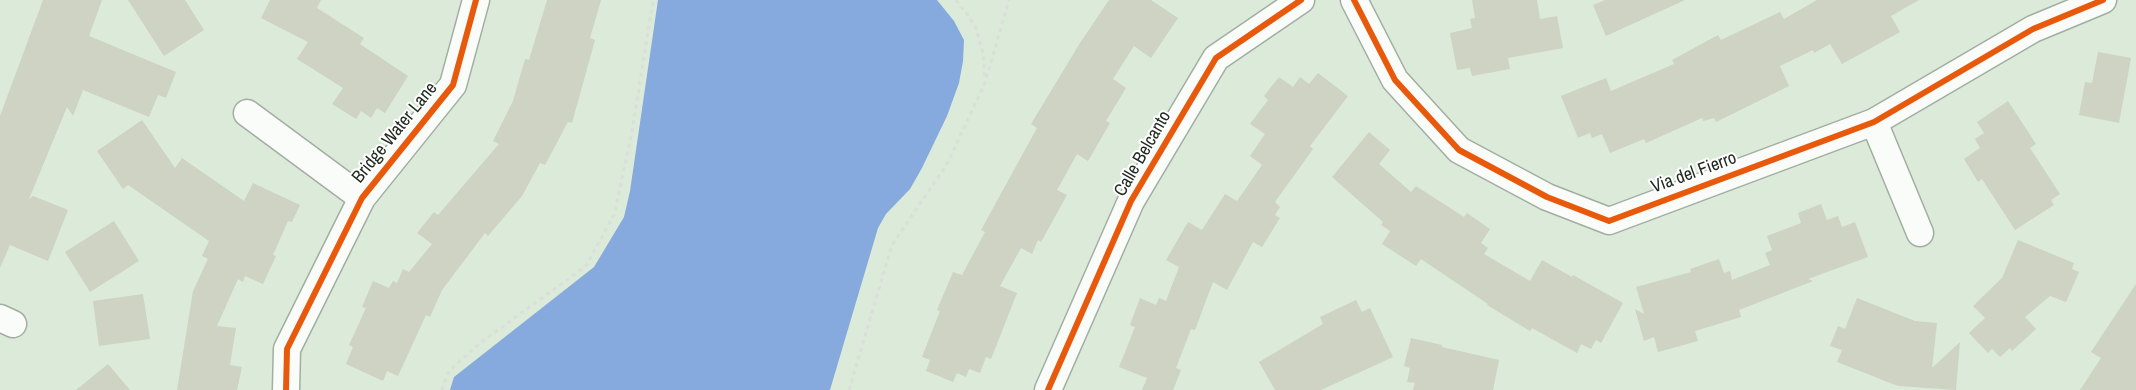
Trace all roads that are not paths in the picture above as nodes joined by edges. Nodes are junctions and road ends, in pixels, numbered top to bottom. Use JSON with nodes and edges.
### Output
{"nodes":[{"id":1,"x":476,"y":0,"type":"edge"},
{"id":2,"x":1301,"y":0,"type":"edge"},
{"id":3,"x":1354,"y":0,"type":"edge"},
{"id":4,"x":2103,"y":0,"type":"edge"},
{"id":5,"x":247,"y":113,"type":"dead end"},
{"id":6,"x":1874,"y":122,"type":"junction"},
{"id":7,"x":362,"y":198,"type":"junction"},
{"id":8,"x":1920,"y":233,"type":"dead end"},
{"id":9,"x":286,"y":390,"type":"edge"},
{"id":10,"x":1048,"y":390,"type":"edge"}],
"edges":[{"from":1,"to":7,"type":"street","name":"Bridge Water Lane"},
{"from":2,"to":10,"type":"street","name":"Calle Belcanto"},
{"from":3,"to":6,"type":"street","name":"Via del Fierro"},
{"from":4,"to":6,"type":"street","name":"Via del Fierro"},
{"from":5,"to":7,"type":"street"},
{"from":6,"to":8,"type":"street"},
{"from":7,"to":9,"type":"street","name":"Bridge Water Lane"}]}
